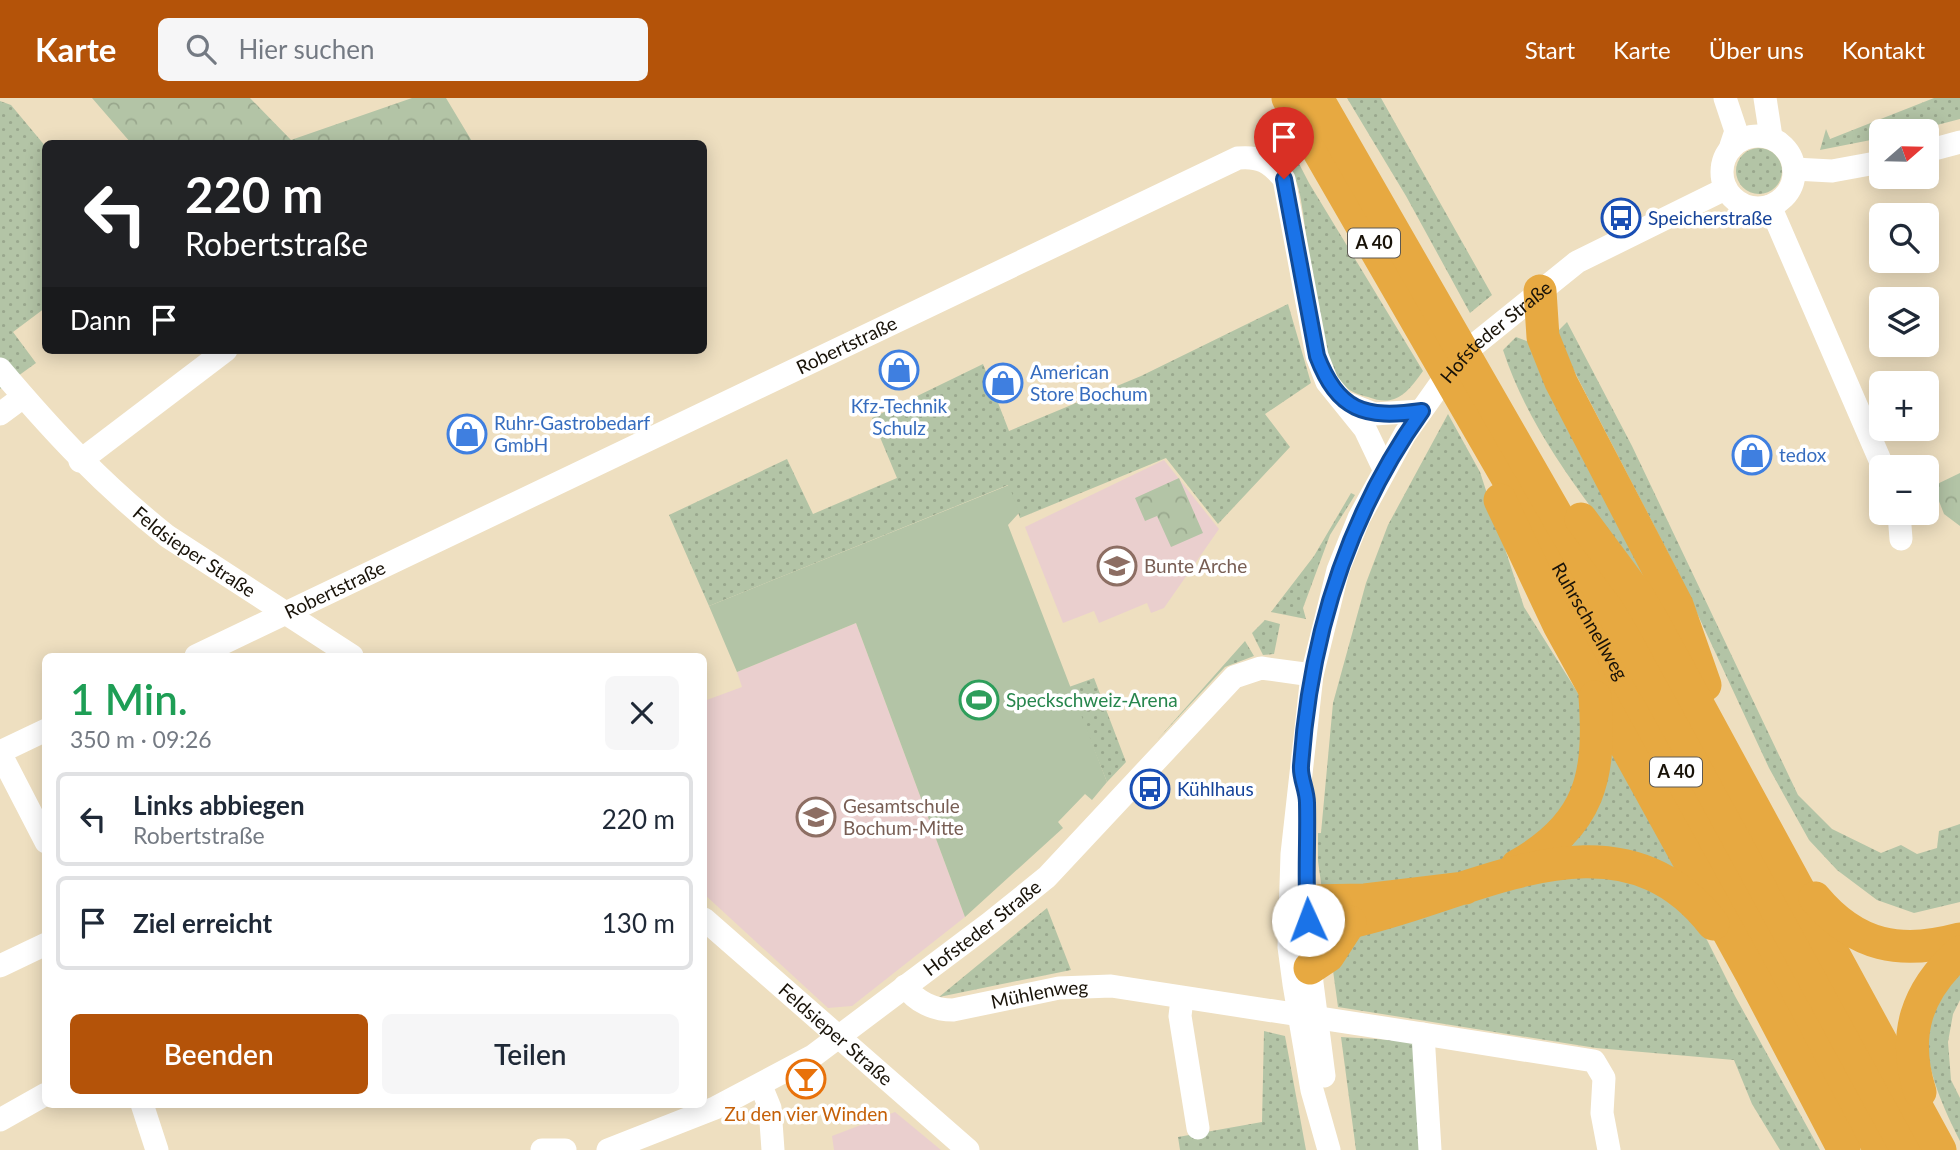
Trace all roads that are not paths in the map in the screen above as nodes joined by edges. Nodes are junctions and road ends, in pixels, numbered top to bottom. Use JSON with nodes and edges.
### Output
{"nodes":[{"id":1,"x":1288,"y":98,"type":"edge"},
{"id":2,"x":1317,"y":98,"type":"edge"},
{"id":3,"x":1725,"y":98,"type":"edge"},
{"id":4,"x":1765,"y":98,"type":"edge"},
{"id":5,"x":1771,"y":137,"type":"junction"},
{"id":6,"x":1960,"y":142,"type":"edge"},
{"id":7,"x":1731,"y":146,"type":"junction"},
{"id":8,"x":1939,"y":148,"type":"edge"},
{"id":9,"x":1869,"y":164,"type":"edge"},
{"id":10,"x":1794,"y":169,"type":"junction"},
{"id":11,"x":1725,"y":189,"type":"junction"},
{"id":12,"x":1770,"y":206,"type":"junction"},
{"id":13,"x":1540,"y":290,"type":"junction"},
{"id":14,"x":1440,"y":332,"type":"junction"},
{"id":15,"x":221,"y":354,"type":"edge"},
{"id":16,"x":0,"y":369,"type":"edge"},
{"id":17,"x":1480,"y":393,"type":"junction"},
{"id":18,"x":23,"y":397,"type":"junction"},
{"id":19,"x":1343,"y":402,"type":"junction"},
{"id":20,"x":1422,"y":411,"type":"junction"},
{"id":21,"x":0,"y":414,"type":"edge"},
{"id":22,"x":1878,"y":455,"type":"edge"},
{"id":23,"x":80,"y":461,"type":"junction"},
{"id":24,"x":1384,"y":469,"type":"junction"},
{"id":25,"x":1900,"y":525,"type":"edge"},
{"id":26,"x":1901,"y":539,"type":"dead end"},
{"id":27,"x":285,"y":612,"type":"junction"},
{"id":28,"x":202,"y":653,"type":"edge"},
{"id":29,"x":347,"y":653,"type":"edge"},
{"id":30,"x":1312,"y":675,"type":"junction"},
{"id":31,"x":1594,"y":688,"type":"junction"},
{"id":32,"x":42,"y":732,"type":"edge"},
{"id":33,"x":0,"y":752,"type":"edge"},
{"id":34,"x":1727,"y":754,"type":"junction"},
{"id":35,"x":42,"y":834,"type":"edge"},
{"id":36,"x":1786,"y":862,"type":"junction"},
{"id":37,"x":1480,"y":883,"type":"junction"},
{"id":38,"x":1302,"y":911,"type":"junction"},
{"id":39,"x":707,"y":922,"type":"edge"},
{"id":40,"x":1350,"y":922,"type":"junction"},
{"id":41,"x":1960,"y":939,"type":"edge"},
{"id":42,"x":42,"y":946,"type":"edge"},
{"id":43,"x":1960,"y":952,"type":"edge"},
{"id":44,"x":0,"y":965,"type":"edge"},
{"id":45,"x":1751,"y":973,"type":"junction"},
{"id":46,"x":1305,"y":978,"type":"junction"},
{"id":47,"x":905,"y":986,"type":"junction"},
{"id":48,"x":1182,"y":999,"type":"junction"},
{"id":49,"x":1423,"y":1034,"type":"junction"},
{"id":50,"x":837,"y":1039,"type":"junction"},
{"id":51,"x":761,"y":1086,"type":"junction"},
{"id":52,"x":1319,"y":1087,"type":"junction"},
{"id":53,"x":42,"y":1096,"type":"edge"},
{"id":54,"x":143,"y":1108,"type":"edge"},
{"id":55,"x":0,"y":1120,"type":"edge"},
{"id":56,"x":1198,"y":1128,"type":"dead end"},
{"id":57,"x":157,"y":1150,"type":"edge"},
{"id":58,"x":542,"y":1150,"type":"edge"},
{"id":59,"x":565,"y":1150,"type":"edge"},
{"id":60,"x":608,"y":1150,"type":"edge"},
{"id":61,"x":773,"y":1150,"type":"edge"},
{"id":62,"x":968,"y":1150,"type":"edge"},
{"id":63,"x":1329,"y":1150,"type":"edge"},
{"id":64,"x":1335,"y":1150,"type":"edge"},
{"id":65,"x":1430,"y":1150,"type":"edge"},
{"id":66,"x":1609,"y":1150,"type":"edge"},
{"id":67,"x":1844,"y":1150,"type":"edge"},
{"id":68,"x":1880,"y":1150,"type":"edge"},
{"id":69,"x":1907,"y":1150,"type":"edge"},
{"id":70,"x":1941,"y":1150,"type":"edge"}],
"edges":[{"from":1,"to":14,"type":"highway","name":"Ruhrschnellweg","number":"A 40"},
{"from":2,"to":14,"type":"highway","name":"Ruhrschnellweg","number":"A 40"},
{"from":3,"to":7,"type":"street"},
{"from":4,"to":5,"type":"street"},
{"from":5,"to":7,"type":"street"},
{"from":5,"to":10,"type":"street"},
{"from":6,"to":8,"type":"street"},
{"from":7,"to":11,"type":"street"},
{"from":9,"to":10,"type":"street"},
{"from":10,"to":12,"type":"street"},
{"from":11,"to":12,"type":"street"},
{"from":11,"to":13,"type":"street","name":"Hofsteder Straße"},
{"from":12,"to":22,"type":"street"},
{"from":13,"to":20,"type":"street","name":"Hofsteder Straße"},
{"from":13,"to":34,"type":"highway"},
{"from":14,"to":17,"type":"highway","name":"Ruhrschnellweg","number":"A 40"},
{"from":15,"to":23,"type":"street"},
{"from":16,"to":18,"type":"street","name":"Feldsieper Straße"},
{"from":17,"to":31,"type":"highway"},
{"from":17,"to":34,"type":"highway"},
{"from":17,"to":68,"type":"highway","name":"Ruhrschnellweg","number":"A 40"},
{"from":17,"to":69,"type":"highway","name":"Ruhrschnellweg","number":"A 40"},
{"from":18,"to":21,"type":"street"},
{"from":18,"to":23,"type":"street","name":"Feldsieper Straße"},
{"from":19,"to":20,"type":"street"},
{"from":19,"to":24,"type":"street","name":"Robertstraße"},
{"from":19,"to":27,"type":"street","name":"Robertstraße"},
{"from":20,"to":24,"type":"street","name":"Hofsteder Straße"},
{"from":23,"to":27,"type":"street","name":"Feldsieper Straße"},
{"from":24,"to":30,"type":"street","name":"Hofsteder Straße"},
{"from":25,"to":26,"type":"street"},
{"from":27,"to":28,"type":"street","name":"Robertstraße"},
{"from":27,"to":29,"type":"street","name":"Feldsieper Straße"},
{"from":30,"to":38,"type":"street","name":"Hofsteder Straße"},
{"from":30,"to":47,"type":"street","name":"Hofsteder Straße"},
{"from":31,"to":37,"type":"highway"},
{"from":31,"to":45,"type":"highway"},
{"from":32,"to":33,"type":"street"},
{"from":33,"to":35,"type":"street"},
{"from":34,"to":36,"type":"highway"},
{"from":36,"to":41,"type":"highway"},
{"from":36,"to":70,"type":"highway"},
{"from":37,"to":38,"type":"highway"},
{"from":37,"to":40,"type":"highway"},
{"from":37,"to":45,"type":"highway"},
{"from":38,"to":40,"type":"highway"},
{"from":38,"to":46,"type":"street","name":"Hofsteder Straße"},
{"from":39,"to":50,"type":"street","name":"Feldsieper Straße"},
{"from":40,"to":46,"type":"highway"},
{"from":42,"to":44,"type":"street"},
{"from":43,"to":70,"type":"highway"},
{"from":45,"to":67,"type":"highway"},
{"from":46,"to":52,"type":"street","name":"Hofsteder Straße"},
{"from":47,"to":48,"type":"street","name":"Mühlenweg"},
{"from":47,"to":50,"type":"street","name":"Hofsteder Straße"},
{"from":48,"to":49,"type":"street","name":"Mühlenweg"},
{"from":48,"to":56,"type":"street"},
{"from":49,"to":65,"type":"street"},
{"from":49,"to":66,"type":"street","name":"Mühlenweg"},
{"from":50,"to":51,"type":"street","name":"Hofsteder Straße"},
{"from":50,"to":62,"type":"street","name":"Feldsieper Straße"},
{"from":51,"to":60,"type":"street","name":"Hofsteder Straße"},
{"from":51,"to":61,"type":"street"},
{"from":52,"to":63,"type":"street","name":"Hofsteder Straße"},
{"from":52,"to":64,"type":"street","name":"Hofsteder Straße"},
{"from":53,"to":55,"type":"street"},
{"from":54,"to":57,"type":"street"},
{"from":58,"to":59,"type":"street"}]}
